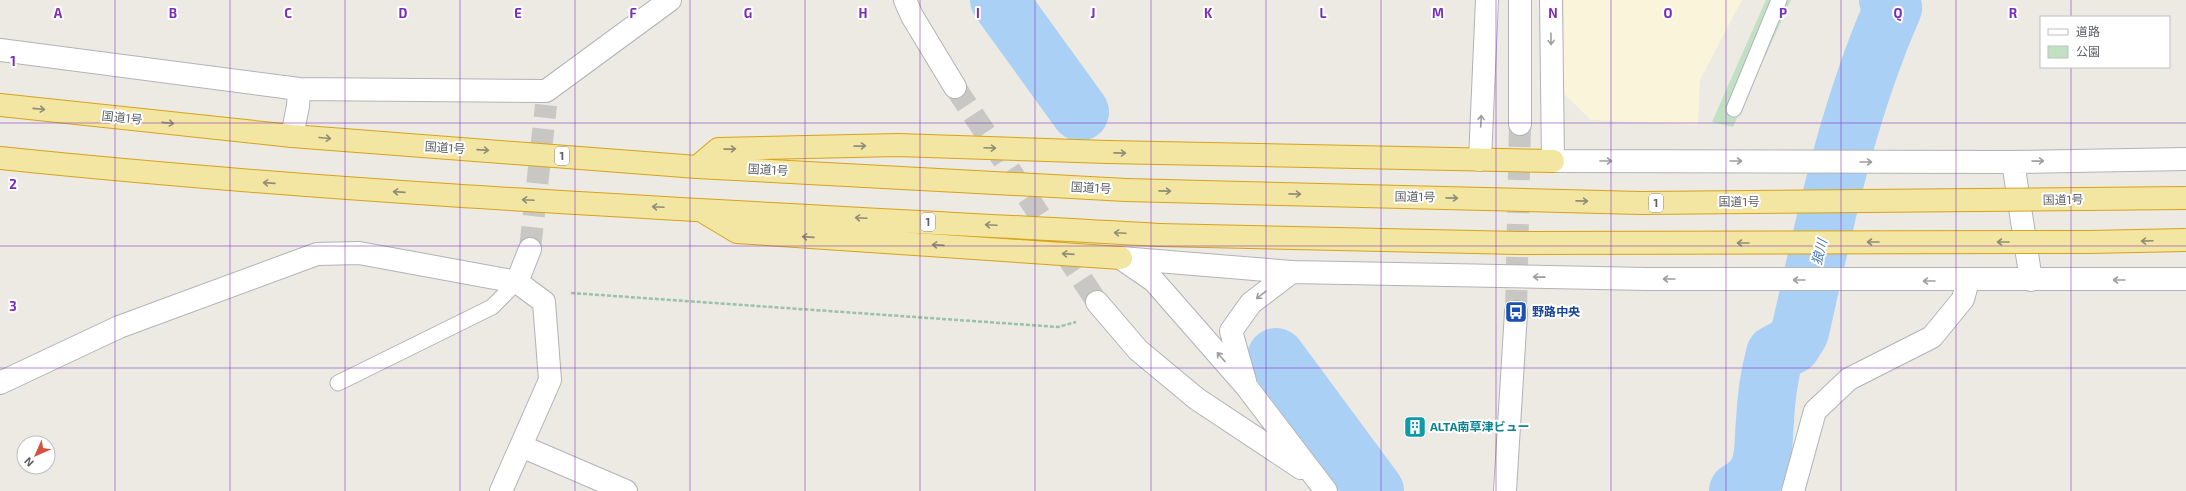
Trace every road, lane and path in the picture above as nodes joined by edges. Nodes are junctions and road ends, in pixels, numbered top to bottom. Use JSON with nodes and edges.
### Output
{"nodes":[{"id":1,"x":670,"y":0,"type":"edge"},
{"id":2,"x":905,"y":0,"type":"edge"},
{"id":3,"x":1487,"y":0,"type":"edge"},
{"id":4,"x":1520,"y":0,"type":"edge"},
{"id":5,"x":1551,"y":0,"type":"edge"},
{"id":6,"x":1780,"y":0,"type":"edge"},
{"id":7,"x":0,"y":50,"type":"edge"},
{"id":8,"x":956,"y":87,"type":"tunnel mouth"},
{"id":9,"x":299,"y":89,"type":"junction"},
{"id":10,"x":0,"y":105,"type":"edge"},
{"id":11,"x":1734,"y":109,"type":"dead end"},
{"id":12,"x":1520,"y":124,"type":"tunnel mouth"},
{"id":13,"x":292,"y":136,"type":"junction"},
{"id":14,"x":0,"y":158,"type":"edge"},
{"id":15,"x":2186,"y":159,"type":"edge"},
{"id":16,"x":1480,"y":160,"type":"junction"},
{"id":17,"x":1554,"y":161,"type":"junction"},
{"id":18,"x":2014,"y":162,"type":"junction"},
{"id":19,"x":697,"y":167,"type":"junction"},
{"id":20,"x":2186,"y":198,"type":"edge"},
{"id":21,"x":697,"y":209,"type":"junction"},
{"id":22,"x":2186,"y":240,"type":"edge"},
{"id":23,"x":530,"y":249,"type":"tunnel mouth"},
{"id":24,"x":1121,"y":258,"type":"junction"},
{"id":25,"x":1292,"y":272,"type":"junction"},
{"id":26,"x":2186,"y":279,"type":"edge"},
{"id":27,"x":2031,"y":280,"type":"junction"},
{"id":28,"x":1968,"y":281,"type":"junction"},
{"id":29,"x":517,"y":282,"type":"junction"},
{"id":30,"x":544,"y":302,"type":"junction"},
{"id":31,"x":1102,"y":308,"type":"joint"},
{"id":32,"x":1516,"y":312,"type":"tunnel mouth"},
{"id":33,"x":0,"y":383,"type":"edge"},
{"id":34,"x":338,"y":383,"type":"dead end"},
{"id":35,"x":1246,"y":386,"type":"junction"},
{"id":36,"x":521,"y":446,"type":"junction"},
{"id":37,"x":1320,"y":484,"type":"edge"},
{"id":38,"x":501,"y":491,"type":"edge"},
{"id":39,"x":626,"y":491,"type":"edge"},
{"id":40,"x":1505,"y":491,"type":"edge"},
{"id":41,"x":1793,"y":491,"type":"edge"}],
"edges":[{"from":1,"to":9,"type":"street"},
{"from":2,"to":8,"type":"street"},
{"from":16,"to":3,"type":"street","one_way":true},
{"from":4,"to":12,"type":"street"},
{"from":5,"to":17,"type":"street","one_way":true},
{"from":6,"to":11,"type":"lane"},
{"from":7,"to":9,"type":"street"},
{"from":9,"to":13,"type":"street"},
{"from":10,"to":13,"type":"highway","name":"国道1号","number":"1","one_way":true},
{"from":13,"to":19,"type":"highway","name":"国道1号","number":"1","one_way":true},
{"from":21,"to":14,"type":"highway","number":"1","one_way":true},
{"from":18,"to":15,"type":"street","one_way":true},
{"from":16,"to":17,"type":"highway"},
{"from":19,"to":16,"type":"highway","one_way":true},
{"from":17,"to":18,"type":"street","one_way":true},
{"from":18,"to":27,"type":"street"},
{"from":19,"to":20,"type":"highway","name":"国道1号","number":"1","one_way":true,"bridge":true},
{"from":22,"to":21,"type":"highway","number":"1","one_way":true,"bridge":true},
{"from":24,"to":21,"type":"highway","one_way":true},
{"from":23,"to":29,"type":"street"},
{"from":24,"to":25,"type":"street"},
{"from":35,"to":24,"type":"street","one_way":true},
{"from":28,"to":25,"type":"street","one_way":true},
{"from":25,"to":35,"type":"street","one_way":true},
{"from":26,"to":27,"type":"street","one_way":true},
{"from":27,"to":28,"type":"street"},
{"from":28,"to":41,"type":"street"},
{"from":29,"to":30,"type":"street"},
{"from":29,"to":33,"type":"street"},
{"from":29,"to":34,"type":"lane"},
{"from":30,"to":31,"type":"path"},
{"from":30,"to":36,"type":"street"},
{"from":31,"to":37,"type":"street"},
{"from":32,"to":40,"type":"street"},
{"from":35,"to":37,"type":"street"},
{"from":36,"to":38,"type":"street"},
{"from":36,"to":39,"type":"street"}]}
